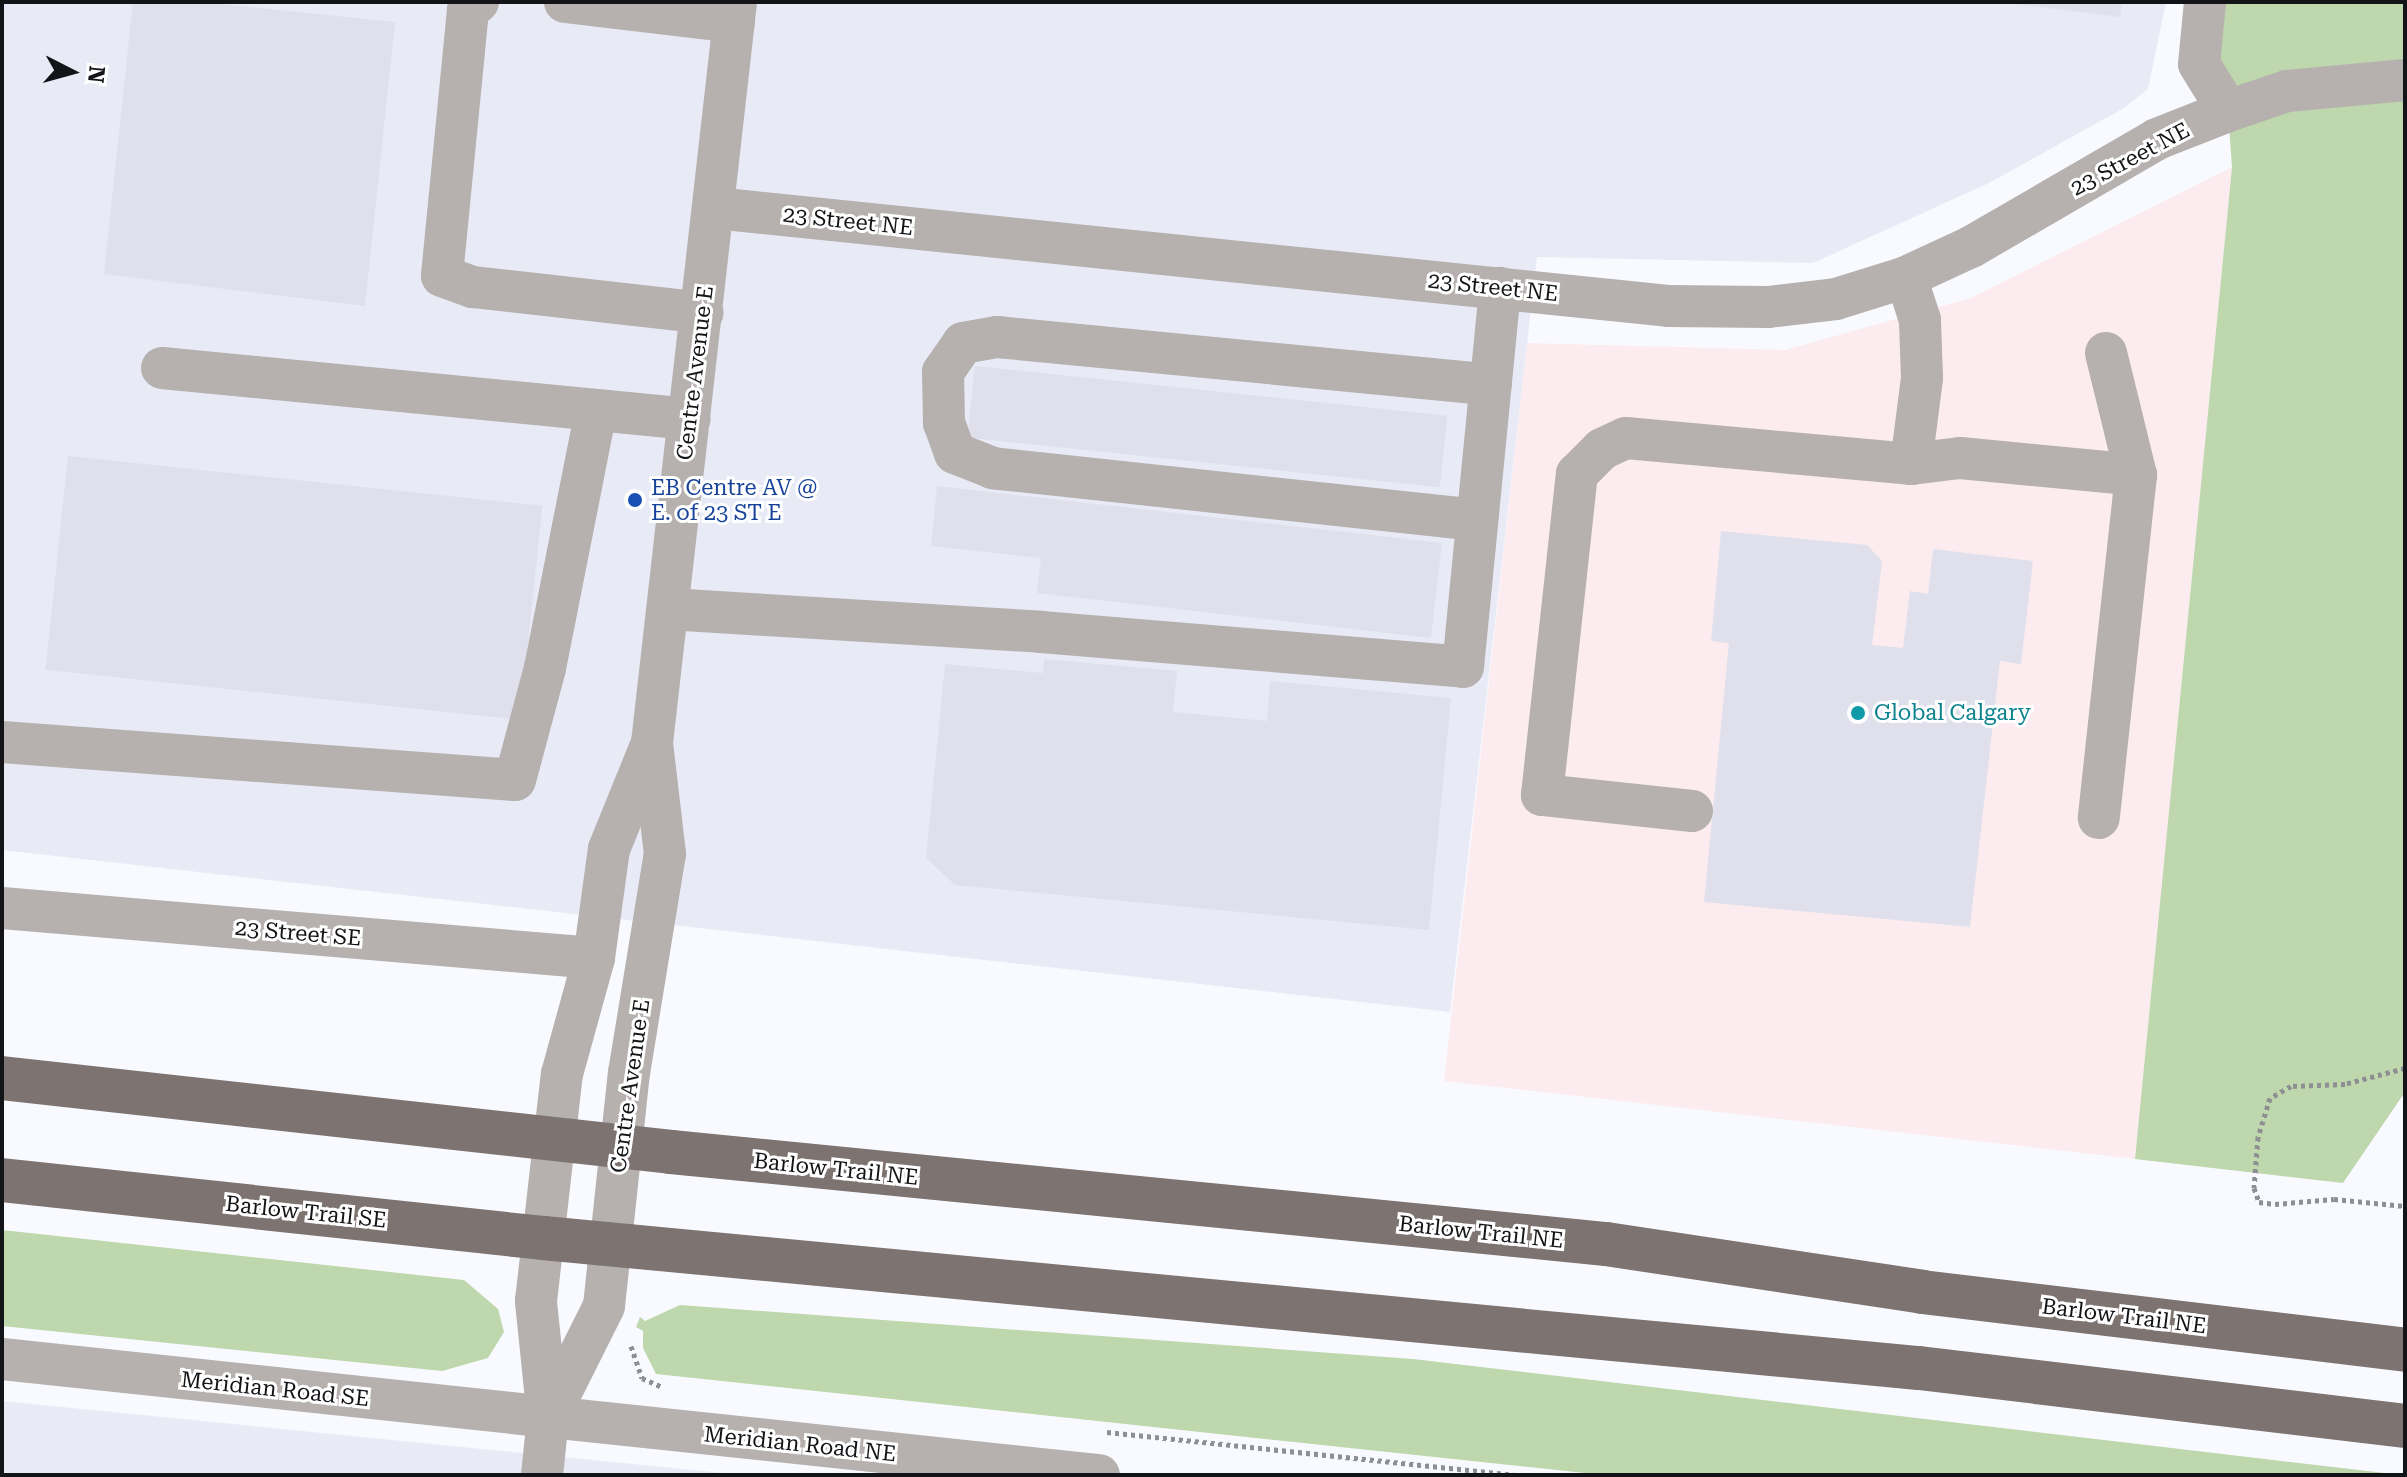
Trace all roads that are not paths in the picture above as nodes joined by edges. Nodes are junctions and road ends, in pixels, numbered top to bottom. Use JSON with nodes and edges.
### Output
{"nodes":[{"id":1,"x":478,"y":2,"type":"edge"},
{"id":2,"x":565,"y":2,"type":"edge"},
{"id":3,"x":2205,"y":2,"type":"edge"},
{"id":4,"x":735,"y":12,"type":"edge"},
{"id":5,"x":2405,"y":80,"type":"edge"},
{"id":6,"x":2228,"y":111,"type":"junction"},
{"id":7,"x":715,"y":208,"type":"junction"},
{"id":8,"x":1906,"y":277,"type":"junction"},
{"id":9,"x":1500,"y":288,"type":"junction"},
{"id":10,"x":703,"y":313,"type":"junction"},
{"id":11,"x":2106,"y":353,"type":"dead end"},
{"id":12,"x":162,"y":368,"type":"dead end"},
{"id":13,"x":1491,"y":385,"type":"junction"},
{"id":14,"x":596,"y":410,"type":"junction"},
{"id":15,"x":690,"y":419,"type":"junction"},
{"id":16,"x":1911,"y":464,"type":"junction"},
{"id":17,"x":2136,"y":475,"type":"junction"},
{"id":18,"x":1477,"y":520,"type":"junction"},
{"id":19,"x":668,"y":609,"type":"junction"},
{"id":20,"x":2,"y":742,"type":"edge"},
{"id":21,"x":652,"y":743,"type":"junction"},
{"id":22,"x":1692,"y":811,"type":"dead end"},
{"id":23,"x":2099,"y":818,"type":"dead end"},
{"id":24,"x":2,"y":908,"type":"edge"},
{"id":25,"x":594,"y":958,"type":"junction"},
{"id":26,"x":2,"y":1078,"type":"edge"},
{"id":27,"x":555,"y":1138,"type":"junction"},
{"id":28,"x":621,"y":1147,"type":"junction"},
{"id":29,"x":2,"y":1180,"type":"edge"},
{"id":30,"x":543,"y":1238,"type":"junction"},
{"id":31,"x":610,"y":1244,"type":"junction"},
{"id":32,"x":2405,"y":1350,"type":"edge"},
{"id":33,"x":2,"y":1359,"type":"edge"},
{"id":34,"x":548,"y":1418,"type":"junction"},
{"id":35,"x":2405,"y":1426,"type":"edge"},
{"id":36,"x":827,"y":1461,"type":"edge"},
{"id":37,"x":542,"y":1475,"type":"edge"},
{"id":38,"x":1099,"y":1475,"type":"edge"}],
"edges":[{"from":1,"to":10,"type":"street"},
{"from":2,"to":4,"type":"street"},
{"from":3,"to":6,"type":"street"},
{"from":4,"to":7,"type":"street","name":"Centre Avenue E"},
{"from":5,"to":6,"type":"street","name":"23 Street NE"},
{"from":6,"to":8,"type":"street","name":"23 Street NE"},
{"from":7,"to":9,"type":"street","name":"23 Street NE"},
{"from":7,"to":10,"type":"street","name":"Centre Avenue E"},
{"from":8,"to":9,"type":"street","name":"23 Street NE"},
{"from":8,"to":16,"type":"street"},
{"from":9,"to":13,"type":"street"},
{"from":10,"to":15,"type":"street","name":"Centre Avenue E"},
{"from":11,"to":17,"type":"street"},
{"from":12,"to":14,"type":"street"},
{"from":13,"to":18,"type":"street"},
{"from":13,"to":18,"type":"street"},
{"from":14,"to":15,"type":"street"},
{"from":14,"to":20,"type":"street"},
{"from":15,"to":19,"type":"street","name":"Centre Avenue E"},
{"from":16,"to":17,"type":"street"},
{"from":16,"to":22,"type":"street"},
{"from":17,"to":23,"type":"street"},
{"from":18,"to":19,"type":"street"},
{"from":19,"to":21,"type":"street","name":"Centre Avenue E"},
{"from":21,"to":25,"type":"street","name":"Centre Avenue E"},
{"from":21,"to":28,"type":"street","name":"Centre Avenue E"},
{"from":24,"to":25,"type":"street","name":"23 Street SE"},
{"from":25,"to":27,"type":"street","name":"Centre Avenue E"},
{"from":26,"to":27,"type":"main road"},
{"from":27,"to":28,"type":"main road","name":"Barlow Trail NE"},
{"from":27,"to":30,"type":"street","name":"Centre Avenue E"},
{"from":28,"to":31,"type":"street","name":"Centre Avenue E"},
{"from":28,"to":32,"type":"main road","name":"Barlow Trail NE"},
{"from":29,"to":30,"type":"main road","name":"Barlow Trail SE"},
{"from":30,"to":31,"type":"main road","name":"Barlow Trail SE"},
{"from":30,"to":34,"type":"street","name":"Centre Avenue E"},
{"from":31,"to":34,"type":"street","name":"Centre Avenue E"},
{"from":31,"to":35,"type":"main road"},
{"from":33,"to":34,"type":"street","name":"Meridian Road SE"},
{"from":34,"to":36,"type":"street","name":"Meridian Road NE"},
{"from":34,"to":37,"type":"street","name":"Centre Avenue E"},
{"from":36,"to":38,"type":"street","name":"Meridian Road NE"}]}
